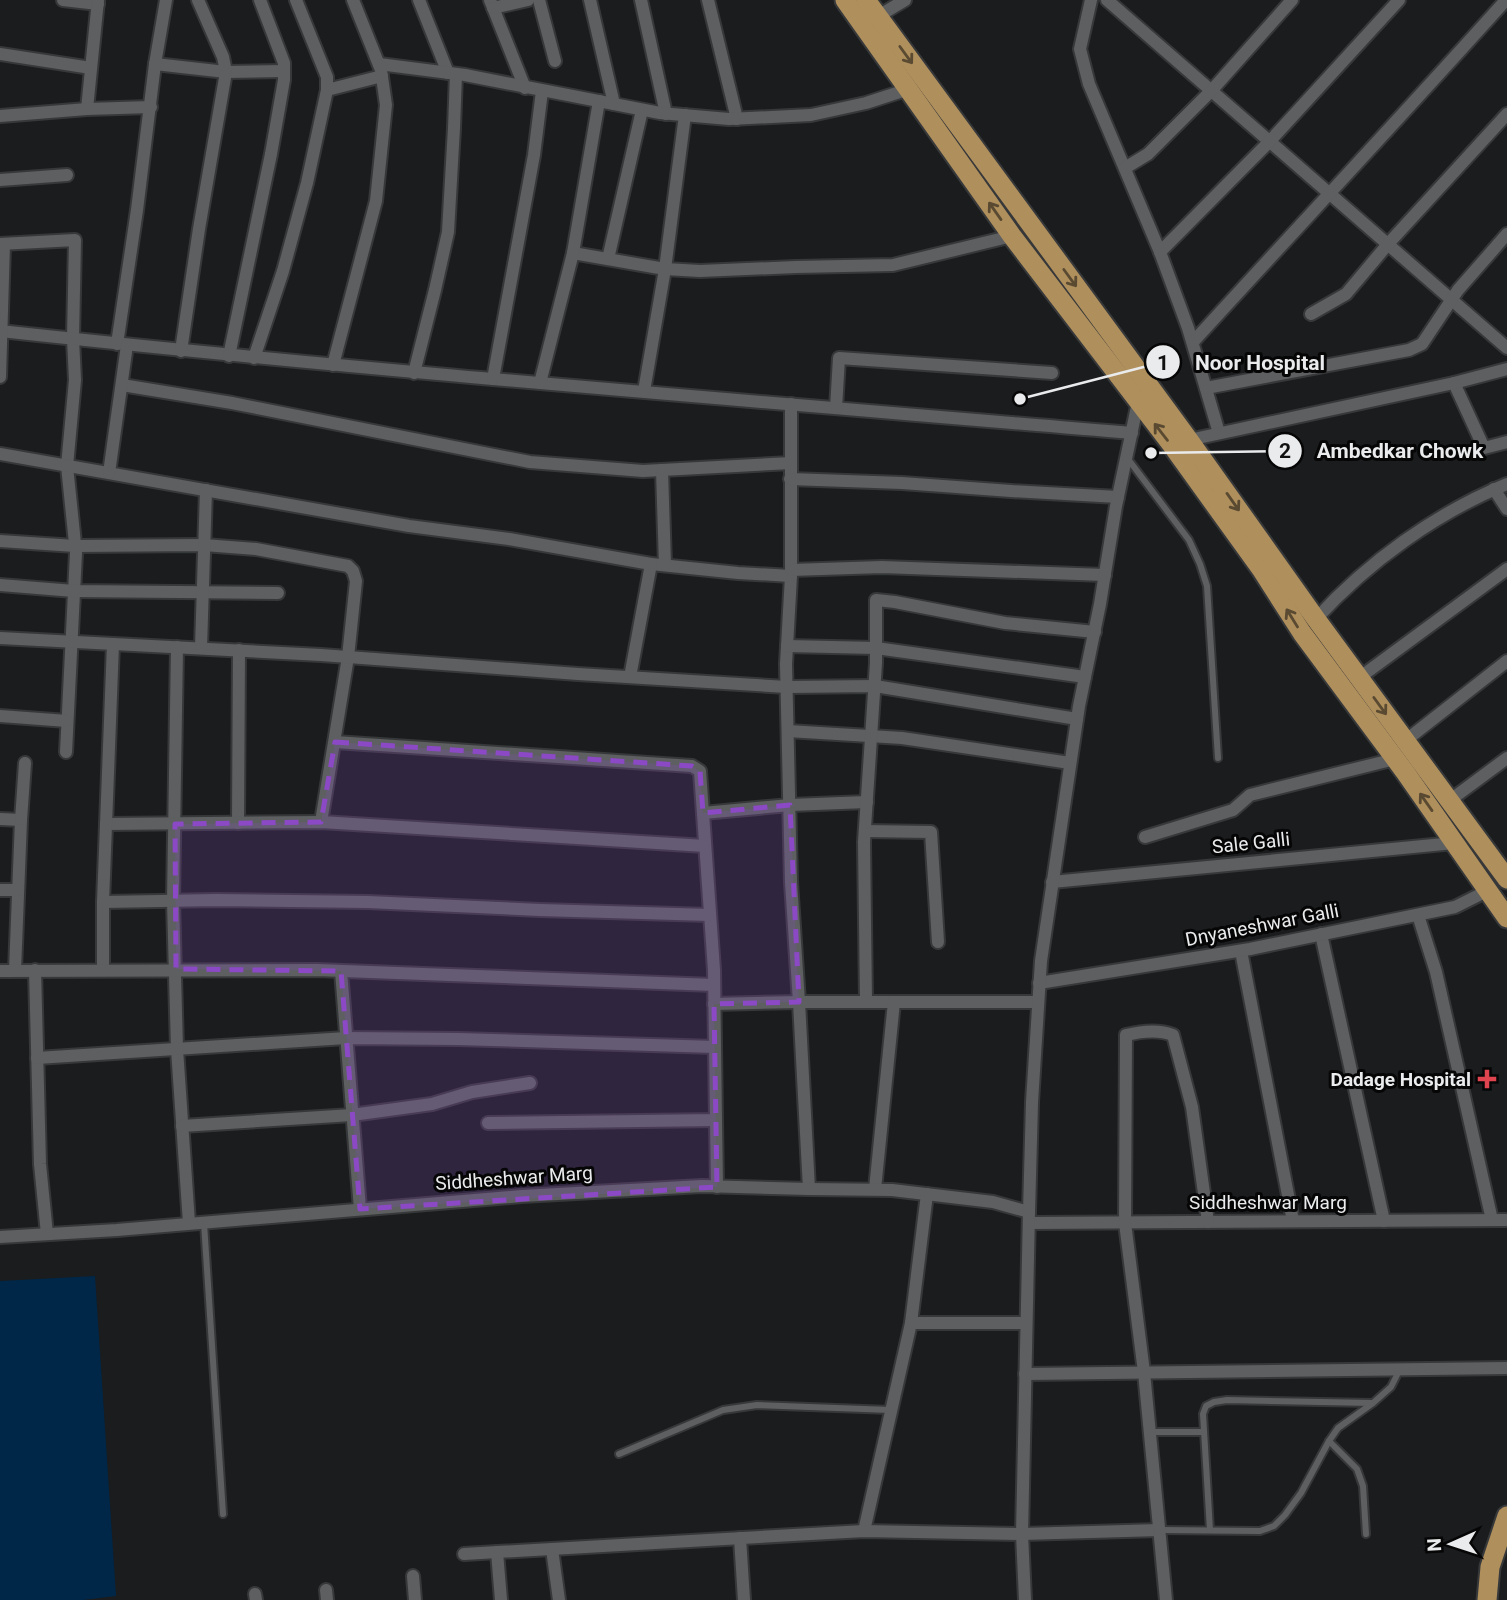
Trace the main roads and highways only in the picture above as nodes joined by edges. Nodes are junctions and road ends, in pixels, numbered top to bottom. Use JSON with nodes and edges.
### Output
{"nodes":[{"id":1,"x":845,"y":0,"type":"edge"},
{"id":2,"x":866,"y":0,"type":"edge"},
{"id":3,"x":870,"y":21,"type":"junction"},
{"id":4,"x":1507,"y":879,"type":"edge"},
{"id":5,"x":1507,"y":918,"type":"edge"},
{"id":6,"x":1507,"y":1516,"type":"edge"},
{"id":7,"x":1487,"y":1600,"type":"edge"}],
"edges":[{"from":1,"to":3,"type":"main road"},
{"from":2,"to":3,"type":"main road"},
{"from":3,"to":4,"type":"main road","one_way":true},
{"from":5,"to":3,"type":"main road","one_way":true},
{"from":6,"to":7,"type":"main road"}]}
